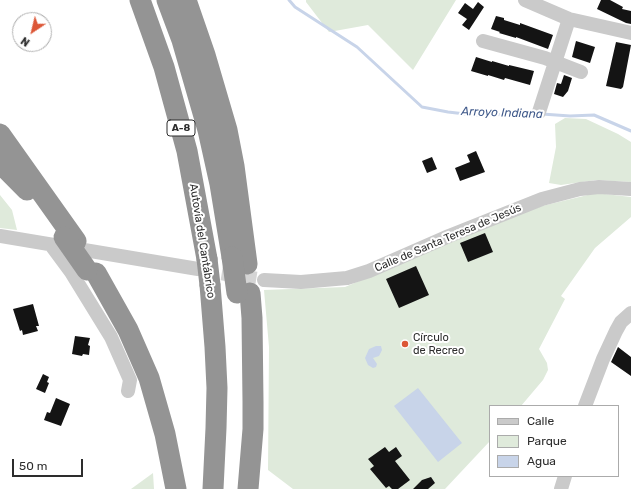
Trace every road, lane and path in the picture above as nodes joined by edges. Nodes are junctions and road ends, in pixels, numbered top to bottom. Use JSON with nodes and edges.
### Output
{"nodes":[{"id":1,"x":140,"y":0,"type":"edge"},
{"id":2,"x":167,"y":0,"type":"edge"},
{"id":3,"x":186,"y":0,"type":"edge"},
{"id":4,"x":194,"y":0,"type":"edge"},
{"id":5,"x":525,"y":0,"type":"edge"},
{"id":6,"x":569,"y":18,"type":"junction"},
{"id":7,"x":631,"y":33,"type":"edge"},
{"id":8,"x":484,"y":40,"type":"dead end"},
{"id":9,"x":550,"y":60,"type":"junction"},
{"id":10,"x":581,"y":72,"type":"dead end"},
{"id":11,"x":222,"y":111,"type":"junction"},
{"id":12,"x":539,"y":112,"type":"dead end"},
{"id":13,"x":0,"y":134,"type":"edge"},
{"id":14,"x":0,"y":164,"type":"edge"},
{"id":15,"x":631,"y":189,"type":"edge"},
{"id":16,"x":0,"y":236,"type":"edge"},
{"id":17,"x":64,"y":241,"type":"junction"},
{"id":18,"x":239,"y":260,"type":"junction"},
{"id":19,"x":205,"y":271,"type":"junction"},
{"id":20,"x":250,"y":289,"type":"junction"},
{"id":21,"x":631,"y":313,"type":"edge"},
{"id":22,"x":128,"y":391,"type":"dead end"},
{"id":23,"x":585,"y":405,"type":"edge"},
{"id":24,"x":565,"y":477,"type":"edge"},
{"id":25,"x":176,"y":489,"type":"edge"},
{"id":26,"x":212,"y":489,"type":"edge"},
{"id":27,"x":239,"y":489,"type":"edge"},
{"id":28,"x":248,"y":489,"type":"edge"},
{"id":29,"x":561,"y":489,"type":"edge"}],
"edges":[{"from":1,"to":19,"type":"highway","name":"Autovía del Cantábrico","number":"A-8"},
{"from":2,"to":18,"type":"highway","number":"A-8"},
{"from":3,"to":11,"type":"highway"},
{"from":4,"to":11,"type":"highway"},
{"from":5,"to":6,"type":"street"},
{"from":6,"to":7,"type":"street"},
{"from":6,"to":9,"type":"street"},
{"from":8,"to":9,"type":"street"},
{"from":9,"to":10,"type":"street"},
{"from":9,"to":12,"type":"street"},
{"from":11,"to":18,"type":"highway"},
{"from":13,"to":17,"type":"highway"},
{"from":14,"to":17,"type":"highway"},
{"from":15,"to":20,"type":"street","name":"Calle de Santa Teresa de Jesús"},
{"from":16,"to":17,"type":"street"},
{"from":17,"to":19,"type":"street"},
{"from":17,"to":22,"type":"street"},
{"from":17,"to":25,"type":"highway","bridge":true},
{"from":18,"to":20,"type":"highway","number":"A-8","bridge":true},
{"from":19,"to":26,"type":"highway","name":"Autovía del Cantábrico","number":"A-8"},
{"from":20,"to":27,"type":"highway","number":"A-8"},
{"from":20,"to":28,"type":"highway"},
{"from":21,"to":23,"type":"street"},
{"from":24,"to":29,"type":"street"}]}
